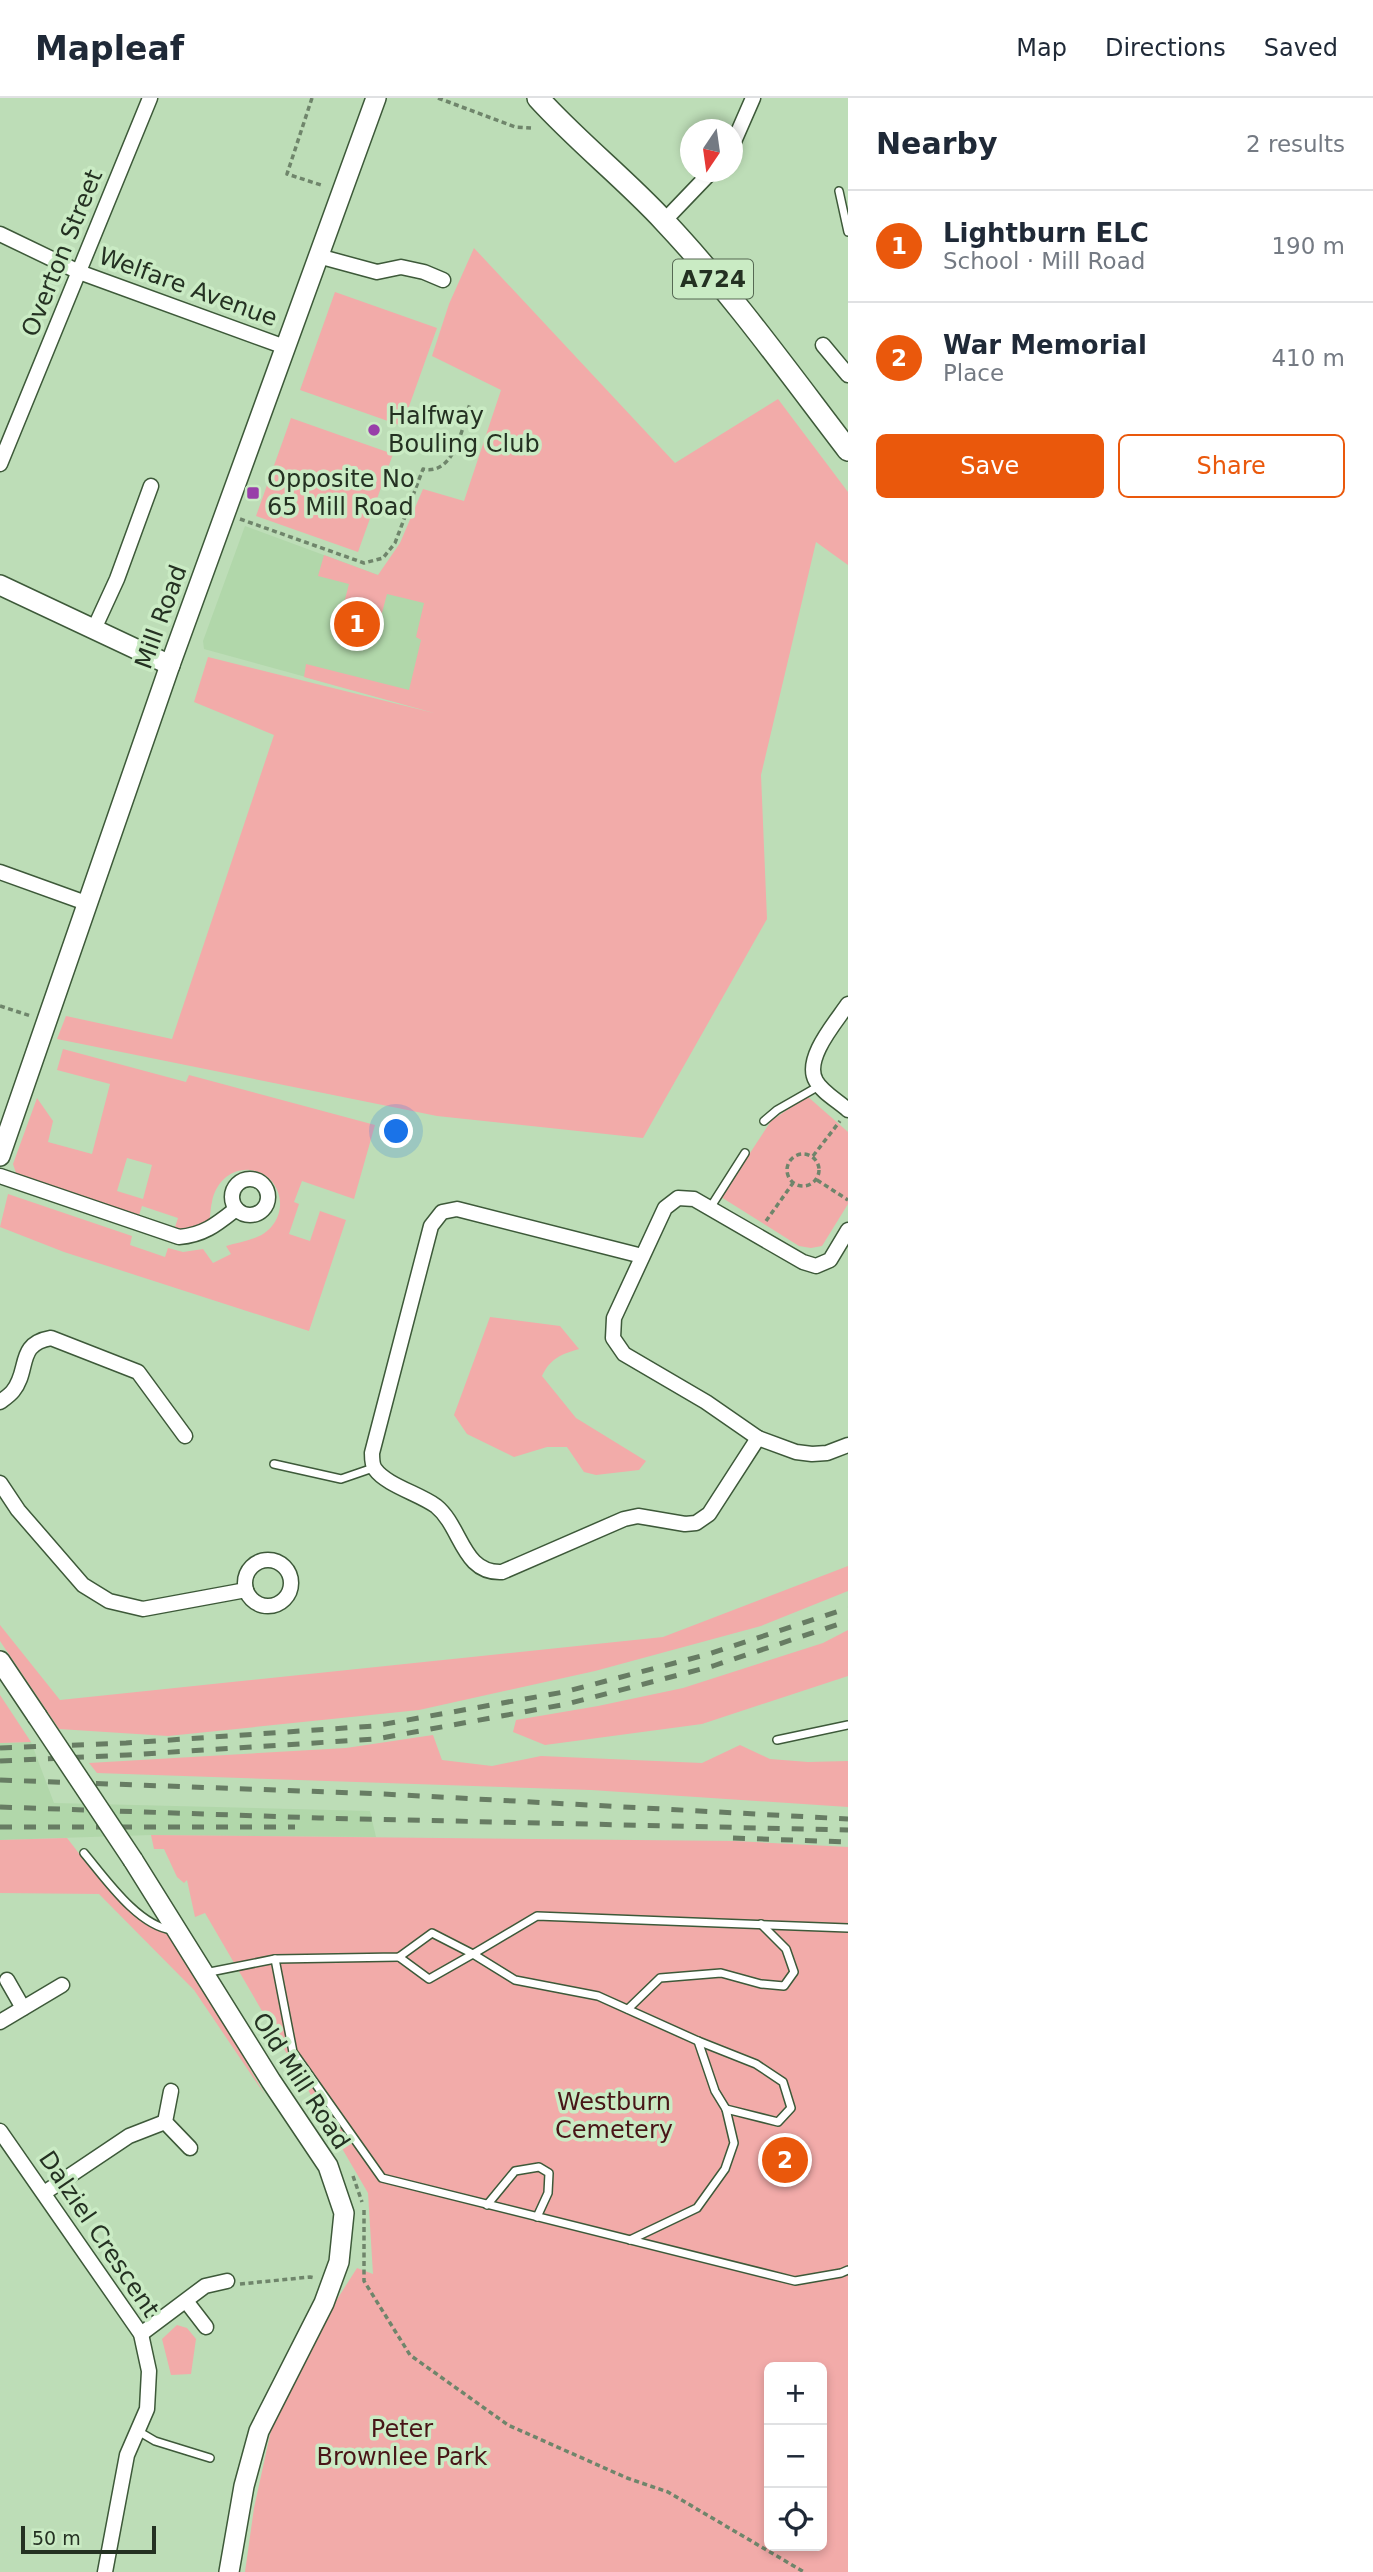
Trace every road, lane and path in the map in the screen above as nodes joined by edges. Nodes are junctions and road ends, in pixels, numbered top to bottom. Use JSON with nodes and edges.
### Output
{"nodes":[{"id":1,"x":150,"y":98,"type":"edge"},
{"id":2,"x":312,"y":98,"type":"edge"},
{"id":3,"x":376,"y":98,"type":"edge"},
{"id":4,"x":438,"y":98,"type":"edge"},
{"id":5,"x":529,"y":98,"type":"edge"},
{"id":6,"x":538,"y":98,"type":"edge"},
{"id":7,"x":753,"y":98,"type":"edge"},
{"id":8,"x":743,"y":122,"type":"edge"},
{"id":9,"x":561,"y":123,"type":"junction"},
{"id":10,"x":531,"y":128,"type":"dead end"},
{"id":11,"x":701,"y":182,"type":"edge"},
{"id":12,"x":321,"y":185,"type":"dead end"},
{"id":13,"x":839,"y":191,"type":"dead end"},
{"id":14,"x":664,"y":221,"type":"junction"},
{"id":15,"x":848,"y":232,"type":"edge"},
{"id":16,"x":0,"y":234,"type":"edge"},
{"id":17,"x":318,"y":256,"type":"junction"},
{"id":18,"x":79,"y":272,"type":"junction"},
{"id":19,"x":443,"y":280,"type":"dead end"},
{"id":20,"x":824,"y":345,"type":"dead end"},
{"id":21,"x":285,"y":347,"type":"junction"},
{"id":22,"x":847,"y":370,"type":"edge"},
{"id":23,"x":470,"y":404,"type":"dead end"},
{"id":24,"x":848,"y":450,"type":"edge"},
{"id":25,"x":0,"y":464,"type":"edge"},
{"id":26,"x":151,"y":486,"type":"dead end"},
{"id":27,"x":225,"y":514,"type":"junction"},
{"id":28,"x":0,"y":585,"type":"edge"},
{"id":29,"x":94,"y":629,"type":"junction"},
{"id":30,"x":170,"y":666,"type":"junction"},
{"id":31,"x":0,"y":872,"type":"edge"},
{"id":32,"x":86,"y":903,"type":"junction"},
{"id":33,"x":848,"y":1004,"type":"edge"},
{"id":34,"x":0,"y":1006,"type":"edge"},
{"id":35,"x":46,"y":1021,"type":"junction"},
{"id":36,"x":820,"y":1085,"type":"junction"},
{"id":37,"x":844,"y":1115,"type":"edge"},
{"id":38,"x":764,"y":1121,"type":"dead end"},
{"id":39,"x":745,"y":1153,"type":"dead end"},
{"id":40,"x":0,"y":1156,"type":"edge"},
{"id":41,"x":813,"y":1157,"type":"junction"},
{"id":42,"x":0,"y":1176,"type":"edge"},
{"id":43,"x":817,"y":1180,"type":"junction"},
{"id":44,"x":793,"y":1183,"type":"junction"},
{"id":45,"x":848,"y":1200,"type":"edge"},
{"id":46,"x":710,"y":1208,"type":"junction"},
{"id":47,"x":236,"y":1209,"type":"dead end"},
{"id":48,"x":848,"y":1230,"type":"edge"},
{"id":49,"x":757,"y":1234,"type":"junction"},
{"id":50,"x":642,"y":1256,"type":"junction"},
{"id":51,"x":0,"y":1402,"type":"edge"},
{"id":52,"x":185,"y":1436,"type":"dead end"},
{"id":53,"x":758,"y":1438,"type":"junction"},
{"id":54,"x":848,"y":1445,"type":"edge"},
{"id":55,"x":274,"y":1464,"type":"dead end"},
{"id":56,"x":373,"y":1468,"type":"junction"},
{"id":57,"x":0,"y":1483,"type":"edge"},
{"id":58,"x":246,"y":1590,"type":"dead end"},
{"id":59,"x":0,"y":1661,"type":"edge"},
{"id":60,"x":848,"y":1725,"type":"edge"},
{"id":61,"x":778,"y":1740,"type":"dead end"},
{"id":62,"x":84,"y":1853,"type":"dead end"},
{"id":63,"x":761,"y":1924,"type":"junction"},
{"id":64,"x":848,"y":1928,"type":"edge"},
{"id":65,"x":176,"y":1930,"type":"junction"},
{"id":66,"x":473,"y":1954,"type":"junction"},
{"id":67,"x":399,"y":1957,"type":"junction"},
{"id":68,"x":275,"y":1959,"type":"junction"},
{"id":69,"x":203,"y":1973,"type":"junction"},
{"id":70,"x":7,"y":1980,"type":"dead end"},
{"id":71,"x":62,"y":1985,"type":"dead end"},
{"id":72,"x":23,"y":2008,"type":"junction"},
{"id":73,"x":628,"y":2010,"type":"junction"},
{"id":74,"x":0,"y":2022,"type":"edge"},
{"id":75,"x":698,"y":2041,"type":"junction"},
{"id":76,"x":170,"y":2091,"type":"dead end"},
{"id":77,"x":726,"y":2109,"type":"junction"},
{"id":78,"x":165,"y":2122,"type":"junction"},
{"id":79,"x":0,"y":2131,"type":"edge"},
{"id":80,"x":190,"y":2148,"type":"dead end"},
{"id":81,"x":351,"y":2170,"type":"dead end"},
{"id":82,"x":44,"y":2193,"type":"junction"},
{"id":83,"x":487,"y":2205,"type":"junction"},
{"id":84,"x":537,"y":2217,"type":"junction"},
{"id":85,"x":630,"y":2240,"type":"junction"},
{"id":86,"x":848,"y":2270,"type":"edge"},
{"id":87,"x":227,"y":2281,"type":"joint"},
{"id":88,"x":332,"y":2282,"type":"junction"},
{"id":89,"x":186,"y":2301,"type":"junction"},
{"id":90,"x":206,"y":2327,"type":"dead end"},
{"id":91,"x":141,"y":2334,"type":"junction"},
{"id":92,"x":138,"y":2431,"type":"junction"},
{"id":93,"x":210,"y":2458,"type":"dead end"},
{"id":94,"x":105,"y":2572,"type":"edge"},
{"id":95,"x":229,"y":2572,"type":"edge"},
{"id":96,"x":804,"y":2572,"type":"edge"}],
"edges":[{"from":1,"to":18,"type":"street","name":"Overton Street"},
{"from":2,"to":12,"type":"path"},
{"from":3,"to":17,"type":"street","name":"Mill Road"},
{"from":4,"to":10,"type":"path"},
{"from":5,"to":9,"type":"main road","number":"A724"},
{"from":6,"to":9,"type":"main road","number":"A724"},
{"from":7,"to":8,"type":"street"},
{"from":9,"to":14,"type":"main road","number":"A724"},
{"from":11,"to":14,"type":"street"},
{"from":13,"to":15,"type":"lane"},
{"from":14,"to":24,"type":"main road","number":"A724"},
{"from":16,"to":18,"type":"street","name":"Welfare Avenue"},
{"from":17,"to":19,"type":"street"},
{"from":17,"to":21,"type":"street","name":"Mill Road"},
{"from":18,"to":21,"type":"street","name":"Welfare Avenue"},
{"from":18,"to":25,"type":"street","name":"Overton Street"},
{"from":20,"to":22,"type":"street"},
{"from":21,"to":27,"type":"street","name":"Mill Road"},
{"from":23,"to":27,"type":"path"},
{"from":26,"to":29,"type":"street"},
{"from":27,"to":30,"type":"street","name":"Mill Road"},
{"from":28,"to":29,"type":"street"},
{"from":29,"to":30,"type":"street"},
{"from":30,"to":32,"type":"street","name":"Mill Road"},
{"from":31,"to":32,"type":"street"},
{"from":32,"to":35,"type":"street","name":"Mill Road"},
{"from":33,"to":36,"type":"street"},
{"from":34,"to":35,"type":"path"},
{"from":35,"to":40,"type":"street","name":"Mill Road"},
{"from":36,"to":37,"type":"street"},
{"from":36,"to":38,"type":"lane"},
{"from":37,"to":41,"type":"path"},
{"from":39,"to":46,"type":"lane"},
{"from":41,"to":43,"type":"path"},
{"from":41,"to":44,"type":"path"},
{"from":42,"to":47,"type":"street"},
{"from":43,"to":44,"type":"path"},
{"from":43,"to":45,"type":"path"},
{"from":44,"to":49,"type":"path"},
{"from":46,"to":49,"type":"street"},
{"from":46,"to":50,"type":"street"},
{"from":48,"to":49,"type":"street"},
{"from":50,"to":53,"type":"street"},
{"from":50,"to":56,"type":"street"},
{"from":51,"to":52,"type":"street"},
{"from":53,"to":54,"type":"street"},
{"from":53,"to":56,"type":"street"},
{"from":55,"to":56,"type":"lane"},
{"from":57,"to":58,"type":"street"},
{"from":59,"to":65,"type":"street","name":"Old Mill Road","bridge":true},
{"from":60,"to":61,"type":"lane"},
{"from":62,"to":65,"type":"lane"},
{"from":63,"to":64,"type":"lane"},
{"from":63,"to":66,"type":"lane"},
{"from":63,"to":73,"type":"lane"},
{"from":65,"to":69,"type":"street","name":"Old Mill Road"},
{"from":66,"to":67,"type":"lane"},
{"from":66,"to":67,"type":"lane"},
{"from":66,"to":73,"type":"lane"},
{"from":67,"to":68,"type":"lane"},
{"from":68,"to":69,"type":"lane"},
{"from":68,"to":83,"type":"lane"},
{"from":69,"to":88,"type":"street","name":"Old Mill Road"},
{"from":70,"to":72,"type":"street"},
{"from":71,"to":72,"type":"street"},
{"from":72,"to":74,"type":"street"},
{"from":73,"to":75,"type":"lane"},
{"from":75,"to":77,"type":"lane"},
{"from":75,"to":77,"type":"lane"},
{"from":76,"to":78,"type":"street"},
{"from":77,"to":85,"type":"lane"},
{"from":78,"to":80,"type":"street"},
{"from":78,"to":82,"type":"street"},
{"from":79,"to":82,"type":"street","name":"Dalziel Crescent"},
{"from":81,"to":96,"type":"path"},
{"from":82,"to":91,"type":"street","name":"Dalziel Crescent"},
{"from":83,"to":84,"type":"lane"},
{"from":83,"to":84,"type":"lane"},
{"from":84,"to":85,"type":"lane"},
{"from":85,"to":86,"type":"lane"},
{"from":87,"to":88,"type":"path"},
{"from":87,"to":89,"type":"street"},
{"from":88,"to":95,"type":"street","name":"Old Mill Road"},
{"from":89,"to":90,"type":"street"},
{"from":89,"to":91,"type":"street"},
{"from":91,"to":92,"type":"street","name":"Dalziel Crescent"},
{"from":92,"to":93,"type":"lane"},
{"from":92,"to":94,"type":"street","name":"Dalziel Crescent"}]}
